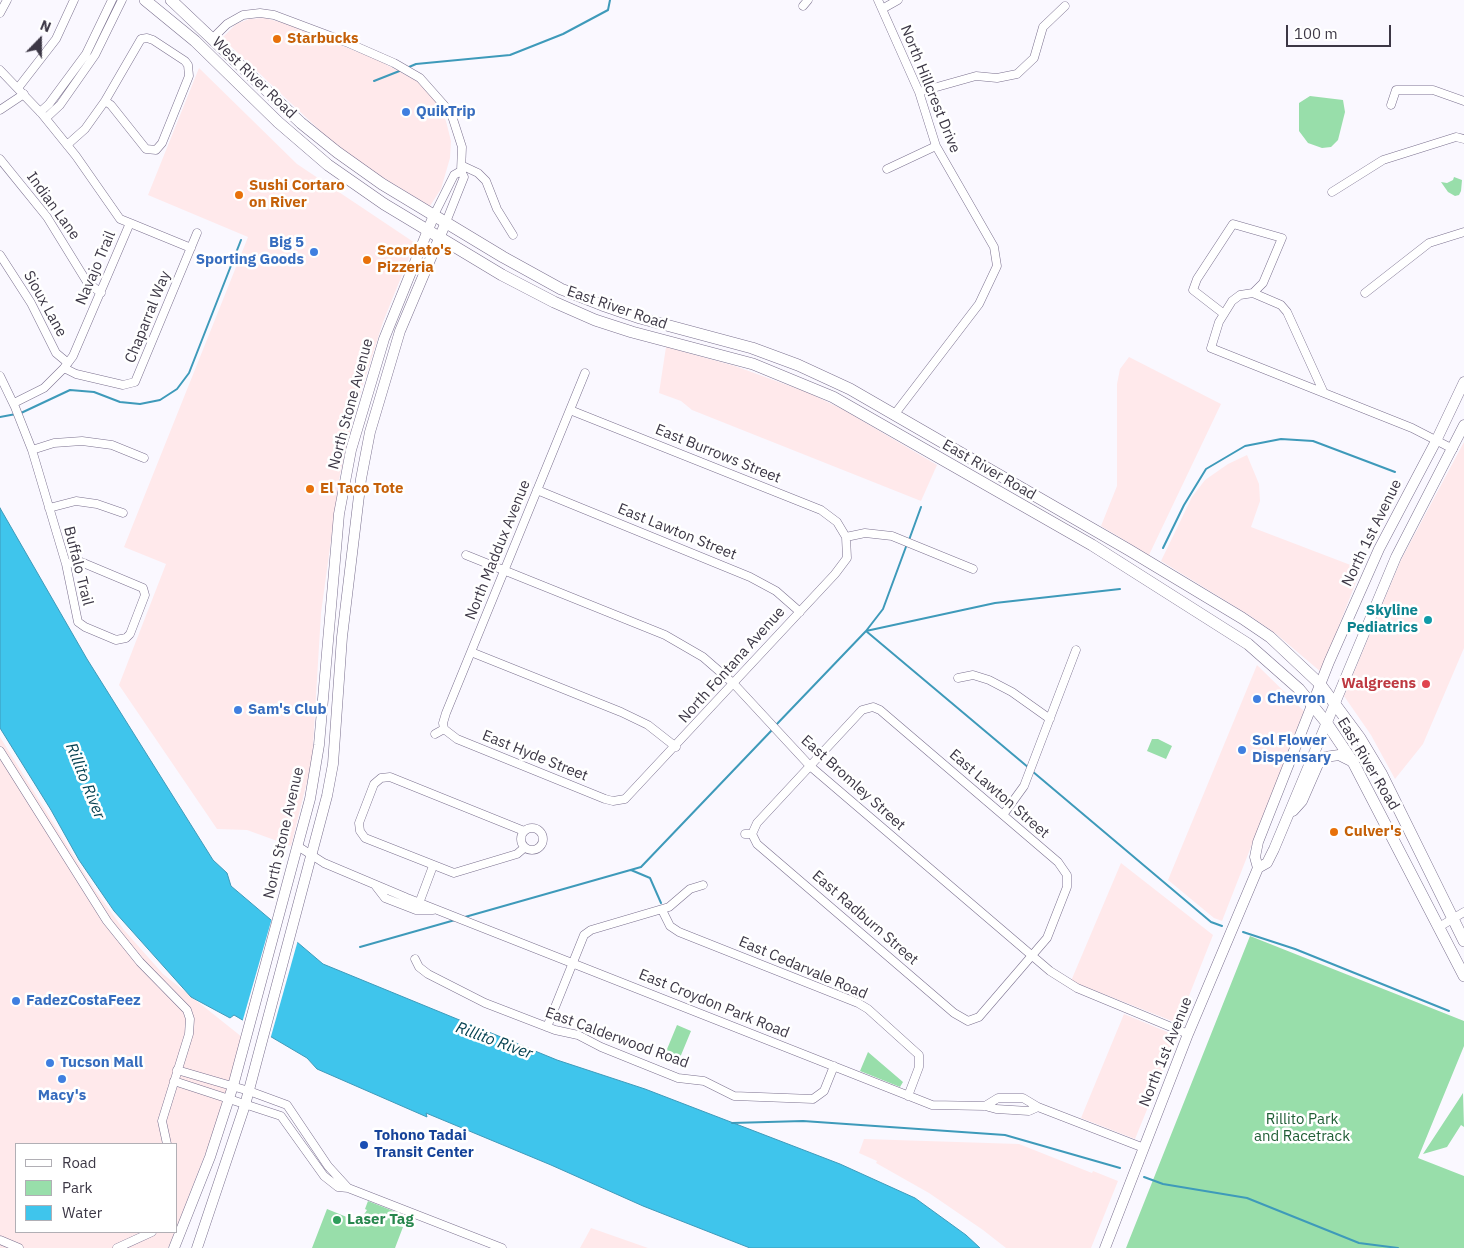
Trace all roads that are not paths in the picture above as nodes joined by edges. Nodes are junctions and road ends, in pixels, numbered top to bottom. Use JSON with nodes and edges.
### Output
{"nodes":[{"id":1,"x":7,"y":0,"type":"edge"},
{"id":2,"x":74,"y":0,"type":"edge"},
{"id":3,"x":112,"y":0,"type":"edge"},
{"id":4,"x":122,"y":0,"type":"edge"},
{"id":5,"x":145,"y":0,"type":"edge"},
{"id":6,"x":171,"y":0,"type":"edge"},
{"id":7,"x":878,"y":0,"type":"edge"},
{"id":8,"x":898,"y":0,"type":"edge"},
{"id":9,"x":1065,"y":6,"type":"dead end"},
{"id":10,"x":882,"y":9,"type":"junction"},
{"id":11,"x":0,"y":13,"type":"edge"},
{"id":12,"x":213,"y":38,"type":"junction"},
{"id":13,"x":0,"y":70,"type":"edge"},
{"id":14,"x":18,"y":88,"type":"junction"},
{"id":15,"x":919,"y":92,"type":"junction"},
{"id":16,"x":24,"y":94,"type":"junction"},
{"id":17,"x":105,"y":101,"type":"junction"},
{"id":18,"x":1464,"y":101,"type":"edge"},
{"id":19,"x":1391,"y":105,"type":"dead end"},
{"id":20,"x":0,"y":110,"type":"edge"},
{"id":21,"x":40,"y":112,"type":"junction"},
{"id":22,"x":46,"y":118,"type":"junction"},
{"id":23,"x":1464,"y":138,"type":"edge"},
{"id":24,"x":67,"y":145,"type":"junction"},
{"id":25,"x":936,"y":146,"type":"junction"},
{"id":26,"x":0,"y":159,"type":"edge"},
{"id":27,"x":348,"y":160,"type":"joint"},
{"id":28,"x":462,"y":169,"type":"junction"},
{"id":29,"x":887,"y":170,"type":"dead end"},
{"id":30,"x":344,"y":177,"type":"joint"},
{"id":31,"x":1332,"y":192,"type":"dead end"},
{"id":32,"x":434,"y":215,"type":"junction"},
{"id":33,"x":446,"y":222,"type":"junction"},
{"id":34,"x":130,"y":223,"type":"junction"},
{"id":35,"x":428,"y":230,"type":"junction"},
{"id":36,"x":1464,"y":232,"type":"edge"},
{"id":37,"x":197,"y":233,"type":"dead end"},
{"id":38,"x":513,"y":235,"type":"dead end"},
{"id":39,"x":440,"y":237,"type":"junction"},
{"id":40,"x":191,"y":248,"type":"junction"},
{"id":41,"x":0,"y":255,"type":"edge"},
{"id":42,"x":100,"y":293,"type":"junction"},
{"id":43,"x":1253,"y":293,"type":"junction"},
{"id":44,"x":1365,"y":293,"type":"dead end"},
{"id":45,"x":1224,"y":314,"type":"junction"},
{"id":46,"x":728,"y":357,"type":"junction"},
{"id":47,"x":66,"y":366,"type":"junction"},
{"id":48,"x":585,"y":373,"type":"dead end"},
{"id":49,"x":819,"y":374,"type":"junction"},
{"id":50,"x":0,"y":376,"type":"edge"},
{"id":51,"x":795,"y":380,"type":"junction"},
{"id":52,"x":1464,"y":382,"type":"edge"},
{"id":53,"x":1323,"y":391,"type":"junction"},
{"id":54,"x":15,"y":405,"type":"junction"},
{"id":55,"x":570,"y":410,"type":"junction"},
{"id":56,"x":894,"y":415,"type":"junction"},
{"id":57,"x":1464,"y":426,"type":"edge"},
{"id":58,"x":1436,"y":441,"type":"junction"},
{"id":59,"x":1453,"y":449,"type":"junction"},
{"id":60,"x":32,"y":450,"type":"junction"},
{"id":61,"x":144,"y":458,"type":"dead end"},
{"id":62,"x":537,"y":490,"type":"junction"},
{"id":63,"x":49,"y":508,"type":"junction"},
{"id":64,"x":123,"y":513,"type":"dead end"},
{"id":65,"x":846,"y":537,"type":"junction"},
{"id":66,"x":466,"y":555,"type":"dead end"},
{"id":67,"x":66,"y":564,"type":"junction"},
{"id":68,"x":973,"y":569,"type":"dead end"},
{"id":69,"x":504,"y":571,"type":"junction"},
{"id":70,"x":800,"y":612,"type":"junction"},
{"id":71,"x":1076,"y":650,"type":"dead end"},
{"id":72,"x":471,"y":652,"type":"junction"},
{"id":73,"x":958,"y":678,"type":"dead end"},
{"id":74,"x":734,"y":684,"type":"junction"},
{"id":75,"x":1320,"y":684,"type":"junction"},
{"id":76,"x":1334,"y":702,"type":"junction"},
{"id":77,"x":1312,"y":705,"type":"junction"},
{"id":78,"x":1050,"y":719,"type":"junction"},
{"id":79,"x":1326,"y":722,"type":"junction"},
{"id":80,"x":444,"y":729,"type":"junction"},
{"id":81,"x":435,"y":734,"type":"dead end"},
{"id":82,"x":676,"y":747,"type":"junction"},
{"id":83,"x":0,"y":752,"type":"edge"},
{"id":84,"x":1353,"y":762,"type":"junction"},
{"id":85,"x":810,"y":766,"type":"junction"},
{"id":86,"x":619,"y":801,"type":"joint"},
{"id":87,"x":1003,"y":815,"type":"junction"},
{"id":88,"x":1288,"y":817,"type":"junction"},
{"id":89,"x":524,"y":831,"type":"junction"},
{"id":90,"x":299,"y":847,"type":"junction"},
{"id":91,"x":524,"y":848,"type":"junction"},
{"id":92,"x":312,"y":857,"type":"junction"},
{"id":93,"x":434,"y":866,"type":"junction"},
{"id":94,"x":1258,"y":868,"type":"junction"},
{"id":95,"x":1076,"y":873,"type":"dead end"},
{"id":96,"x":1067,"y":875,"type":"junction"},
{"id":97,"x":703,"y":885,"type":"dead end"},
{"id":98,"x":418,"y":907,"type":"junction"},
{"id":99,"x":662,"y":910,"type":"junction"},
{"id":100,"x":1464,"y":912,"type":"edge"},
{"id":101,"x":1453,"y":920,"type":"junction"},
{"id":102,"x":1439,"y":927,"type":"junction"},
{"id":103,"x":1464,"y":941,"type":"edge"},
{"id":104,"x":1032,"y":956,"type":"junction"},
{"id":105,"x":415,"y":959,"type":"dead end"},
{"id":106,"x":572,"y":962,"type":"junction"},
{"id":107,"x":1464,"y":976,"type":"edge"},
{"id":108,"x":971,"y":1021,"type":"junction"},
{"id":109,"x":547,"y":1027,"type":"junction"},
{"id":110,"x":971,"y":1030,"type":"dead end"},
{"id":111,"x":1188,"y":1034,"type":"junction"},
{"id":112,"x":834,"y":1066,"type":"junction"},
{"id":113,"x":178,"y":1070,"type":"junction"},
{"id":114,"x":174,"y":1082,"type":"junction"},
{"id":115,"x":234,"y":1086,"type":"junction"},
{"id":116,"x":249,"y":1091,"type":"junction"},
{"id":117,"x":908,"y":1096,"type":"junction"},
{"id":118,"x":229,"y":1101,"type":"junction"},
{"id":119,"x":245,"y":1105,"type":"junction"},
{"id":120,"x":985,"y":1106,"type":"junction"},
{"id":121,"x":1038,"y":1106,"type":"junction"},
{"id":122,"x":167,"y":1143,"type":"edge"},
{"id":123,"x":1144,"y":1148,"type":"junction"},
{"id":124,"x":348,"y":1188,"type":"junction"},
{"id":125,"x":150,"y":1233,"type":"edge"},
{"id":126,"x":0,"y":1240,"type":"edge"},
{"id":127,"x":19,"y":1248,"type":"edge"},
{"id":128,"x":117,"y":1248,"type":"edge"},
{"id":129,"x":174,"y":1248,"type":"edge"},
{"id":130,"x":197,"y":1248,"type":"edge"},
{"id":131,"x":502,"y":1248,"type":"edge"},
{"id":132,"x":1105,"y":1248,"type":"edge"}],
"edges":[{"from":1,"to":11,"type":"street"},
{"from":2,"to":14,"type":"street"},
{"from":3,"to":21,"type":"street"},
{"from":4,"to":22,"type":"street"},
{"from":5,"to":30,"type":"main road","name":"West River Road"},
{"from":6,"to":12,"type":"main road","name":"West River Road"},
{"from":7,"to":10,"type":"street","name":"North Hillcrest Drive"},
{"from":8,"to":10,"type":"street"},
{"from":9,"to":15,"type":"street"},
{"from":10,"to":15,"type":"street","name":"North Hillcrest Drive"},
{"from":12,"to":27,"type":"main road","name":"West River Road"},
{"from":12,"to":28,"type":"street"},
{"from":13,"to":14,"type":"street","name":"Navajo Trail"},
{"from":14,"to":16,"type":"street","name":"Navajo Trail"},
{"from":15,"to":25,"type":"street","name":"North Hillcrest Drive"},
{"from":16,"to":20,"type":"street"},
{"from":16,"to":21,"type":"street","name":"Navajo Trail"},
{"from":17,"to":17,"type":"street"},
{"from":17,"to":24,"type":"street"},
{"from":18,"to":19,"type":"street"},
{"from":21,"to":22,"type":"street","name":"Navajo Trail"},
{"from":22,"to":24,"type":"street","name":"Navajo Trail"},
{"from":23,"to":31,"type":"street"},
{"from":24,"to":34,"type":"street","name":"Navajo Trail"},
{"from":25,"to":29,"type":"street"},
{"from":25,"to":56,"type":"street","name":"North Hillcrest Drive"},
{"from":26,"to":42,"type":"street","name":"Indian Lane"},
{"from":27,"to":32,"type":"main road","name":"East River Road"},
{"from":28,"to":32,"type":"street"},
{"from":28,"to":33,"type":"street"},
{"from":28,"to":38,"type":"street"},
{"from":30,"to":35,"type":"main road","name":"East River Road"},
{"from":32,"to":33,"type":"main road","name":"East River Road"},
{"from":32,"to":35,"type":"main road","name":"North Stone Avenue"},
{"from":33,"to":39,"type":"main road","name":"North Stone Avenue"},
{"from":33,"to":49,"type":"main road","name":"East River Road"},
{"from":34,"to":40,"type":"street"},
{"from":34,"to":42,"type":"street","name":"Navajo Trail"},
{"from":35,"to":39,"type":"main road","name":"East River Road"},
{"from":35,"to":90,"type":"main road","name":"North Stone Avenue"},
{"from":36,"to":44,"type":"street"},
{"from":37,"to":40,"type":"street"},
{"from":39,"to":46,"type":"main road","name":"East River Road"},
{"from":39,"to":92,"type":"main road","name":"North Stone Avenue"},
{"from":40,"to":47,"type":"street","name":"Chaparral Way"},
{"from":41,"to":47,"type":"street","name":"Sioux Lane"},
{"from":42,"to":47,"type":"street","name":"Navajo Trail"},
{"from":43,"to":45,"type":"street"},
{"from":43,"to":45,"type":"street"},
{"from":43,"to":53,"type":"street"},
{"from":45,"to":53,"type":"street"},
{"from":46,"to":49,"type":"main road"},
{"from":46,"to":51,"type":"main road","name":"East River Road"},
{"from":47,"to":54,"type":"street","name":"Navajo Trail"},
{"from":48,"to":55,"type":"street","name":"North Maddux Avenue"},
{"from":49,"to":56,"type":"main road","name":"East River Road"},
{"from":50,"to":54,"type":"street","name":"Buffalo Trail"},
{"from":51,"to":56,"type":"main road"},
{"from":51,"to":77,"type":"main road","name":"East River Road"},
{"from":52,"to":58,"type":"main road","name":"North 1st Avenue"},
{"from":53,"to":58,"type":"street"},
{"from":54,"to":60,"type":"street","name":"Buffalo Trail"},
{"from":55,"to":62,"type":"street","name":"North Maddux Avenue"},
{"from":55,"to":65,"type":"street","name":"East Burrows Street"},
{"from":56,"to":75,"type":"main road","name":"East River Road"},
{"from":57,"to":59,"type":"main road","name":"North 1st Avenue"},
{"from":58,"to":59,"type":"street"},
{"from":58,"to":75,"type":"main road","name":"North 1st Avenue"},
{"from":59,"to":76,"type":"main road","name":"North 1st Avenue"},
{"from":60,"to":61,"type":"street"},
{"from":60,"to":63,"type":"street","name":"Buffalo Trail"},
{"from":62,"to":69,"type":"street","name":"North Maddux Avenue"},
{"from":62,"to":70,"type":"street","name":"East Lawton Street"},
{"from":63,"to":64,"type":"street"},
{"from":63,"to":67,"type":"street","name":"Buffalo Trail"},
{"from":65,"to":68,"type":"street"},
{"from":65,"to":70,"type":"street","name":"North Fontana Avenue"},
{"from":66,"to":69,"type":"street","name":"East Bromley Street"},
{"from":67,"to":67,"type":"street","name":"Buffalo Trail"},
{"from":69,"to":72,"type":"street","name":"North Maddux Avenue"},
{"from":69,"to":74,"type":"street","name":"East Bromley Street"},
{"from":70,"to":74,"type":"street","name":"North Fontana Avenue"},
{"from":71,"to":78,"type":"street"},
{"from":72,"to":80,"type":"street","name":"North Maddux Avenue"},
{"from":72,"to":82,"type":"street"},
{"from":73,"to":78,"type":"street"},
{"from":74,"to":82,"type":"street","name":"North Fontana Avenue"},
{"from":74,"to":85,"type":"street","name":"East Bromley Street"},
{"from":75,"to":76,"type":"main road","name":"East River Road"},
{"from":75,"to":77,"type":"main road","name":"North 1st Avenue"},
{"from":76,"to":79,"type":"main road","name":"North 1st Avenue"},
{"from":76,"to":101,"type":"main road","name":"East River Road"},
{"from":77,"to":79,"type":"main road","name":"East River Road"},
{"from":77,"to":94,"type":"main road","name":"North 1st Avenue"},
{"from":78,"to":87,"type":"street"},
{"from":79,"to":84,"type":"main road","name":"East River Road"},
{"from":79,"to":88,"type":"main road","name":"North 1st Avenue"},
{"from":80,"to":81,"type":"street"},
{"from":80,"to":86,"type":"street","name":"East Hyde Street"},
{"from":82,"to":86,"type":"street","name":"North Fontana Avenue"},
{"from":83,"to":113,"type":"street"},
{"from":84,"to":88,"type":"main road"},
{"from":84,"to":102,"type":"main road","name":"East River Road"},
{"from":85,"to":87,"type":"street","name":"East Lawton Street"},
{"from":85,"to":104,"type":"street","name":"East Bromley Street"},
{"from":85,"to":108,"type":"street","name":"East Radburn Street"},
{"from":87,"to":96,"type":"street","name":"East Lawton Street"},
{"from":88,"to":94,"type":"main road","name":"North 1st Avenue"},
{"from":89,"to":91,"type":"street"},
{"from":89,"to":91,"type":"street"},
{"from":89,"to":93,"type":"street"},
{"from":90,"to":92,"type":"street","name":"East Croydon Park Road"},
{"from":90,"to":115,"type":"main road","name":"North Stone Avenue"},
{"from":91,"to":93,"type":"street"},
{"from":92,"to":98,"type":"street","name":"East Croydon Park Road"},
{"from":92,"to":116,"type":"main road","name":"North Stone Avenue"},
{"from":93,"to":98,"type":"street"},
{"from":94,"to":111,"type":"main road","name":"North 1st Avenue"},
{"from":95,"to":96,"type":"street"},
{"from":96,"to":104,"type":"street"},
{"from":97,"to":99,"type":"street"},
{"from":98,"to":106,"type":"street","name":"East Croydon Park Road"},
{"from":99,"to":106,"type":"street"},
{"from":99,"to":117,"type":"street","name":"East Cedarvale Road"},
{"from":100,"to":101,"type":"street"},
{"from":101,"to":102,"type":"street"},
{"from":101,"to":103,"type":"main road","name":"East River Road"},
{"from":102,"to":107,"type":"main road","name":"East River Road"},
{"from":104,"to":108,"type":"street"},
{"from":104,"to":111,"type":"street","name":"East Bromley Street"},
{"from":105,"to":109,"type":"street","name":"East Calderwood Road"},
{"from":106,"to":109,"type":"street"},
{"from":106,"to":112,"type":"street","name":"East Croydon Park Road"},
{"from":108,"to":110,"type":"street"},
{"from":109,"to":112,"type":"street","name":"East Calderwood Road"},
{"from":111,"to":123,"type":"main road","name":"North 1st Avenue"},
{"from":112,"to":117,"type":"street","name":"East Croydon Park Road"},
{"from":113,"to":114,"type":"street"},
{"from":113,"to":115,"type":"street"},
{"from":114,"to":118,"type":"street"},
{"from":114,"to":122,"type":"street"},
{"from":115,"to":116,"type":"street"},
{"from":115,"to":118,"type":"main road","name":"North Stone Avenue"},
{"from":116,"to":119,"type":"main road","name":"North Stone Avenue"},
{"from":116,"to":124,"type":"street"},
{"from":117,"to":120,"type":"street","name":"East Croydon Park Road"},
{"from":118,"to":119,"type":"street"},
{"from":118,"to":129,"type":"main road","name":"North Stone Avenue"},
{"from":119,"to":124,"type":"street"},
{"from":119,"to":130,"type":"main road","name":"North Stone Avenue"},
{"from":120,"to":121,"type":"street","name":"East Croydon Park Road"},
{"from":120,"to":121,"type":"street","name":"East Croydon Park Road"},
{"from":121,"to":123,"type":"street","name":"East Croydon Park Road"},
{"from":123,"to":132,"type":"main road","name":"North 1st Avenue"},
{"from":124,"to":131,"type":"street"},
{"from":125,"to":128,"type":"street"},
{"from":126,"to":127,"type":"street"}]}
